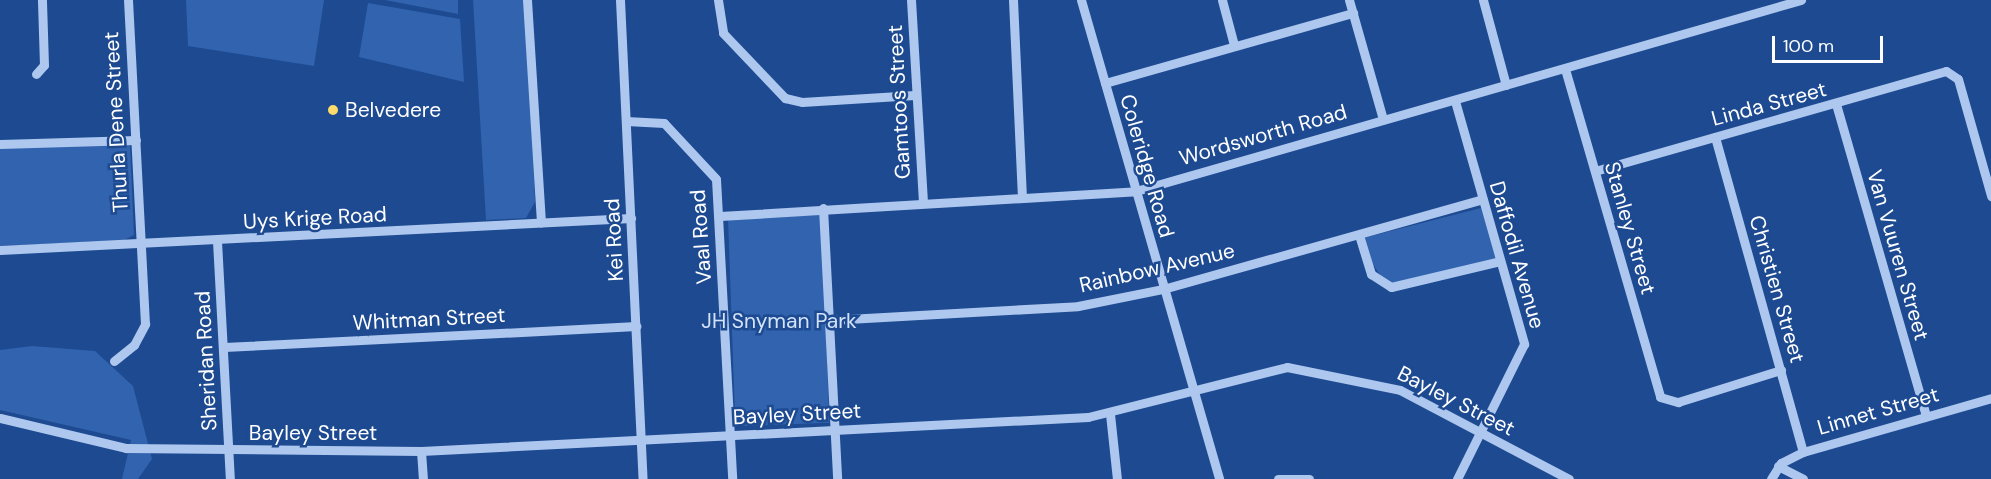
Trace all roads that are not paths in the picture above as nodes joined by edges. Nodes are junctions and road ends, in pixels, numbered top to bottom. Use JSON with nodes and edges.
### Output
{"nodes":[{"id":1,"x":42,"y":0,"type":"edge"},
{"id":2,"x":128,"y":0,"type":"edge"},
{"id":3,"x":527,"y":0,"type":"edge"},
{"id":4,"x":620,"y":0,"type":"edge"},
{"id":5,"x":718,"y":0,"type":"edge"},
{"id":6,"x":911,"y":0,"type":"edge"},
{"id":7,"x":1012,"y":0,"type":"edge"},
{"id":8,"x":1081,"y":0,"type":"edge"},
{"id":9,"x":1222,"y":0,"type":"edge"},
{"id":10,"x":1349,"y":0,"type":"edge"},
{"id":11,"x":1483,"y":0,"type":"edge"},
{"id":12,"x":1801,"y":0,"type":"edge"},
{"id":13,"x":1353,"y":13,"type":"junction"},
{"id":14,"x":1234,"y":45,"type":"junction"},
{"id":15,"x":1565,"y":69,"type":"junction"},
{"id":16,"x":36,"y":74,"type":"dead end"},
{"id":17,"x":1105,"y":82,"type":"junction"},
{"id":18,"x":1506,"y":85,"type":"junction"},
{"id":19,"x":915,"y":96,"type":"junction"},
{"id":20,"x":1455,"y":101,"type":"junction"},
{"id":21,"x":1836,"y":104,"type":"junction"},
{"id":22,"x":1383,"y":119,"type":"junction"},
{"id":23,"x":626,"y":121,"type":"junction"},
{"id":24,"x":1715,"y":137,"type":"junction"},
{"id":25,"x":136,"y":140,"type":"junction"},
{"id":26,"x":0,"y":144,"type":"edge"},
{"id":27,"x":1595,"y":171,"type":"junction"},
{"id":28,"x":1136,"y":191,"type":"junction"},
{"id":29,"x":1991,"y":196,"type":"edge"},
{"id":30,"x":1022,"y":198,"type":"junction"},
{"id":31,"x":1483,"y":199,"type":"junction"},
{"id":32,"x":923,"y":203,"type":"junction"},
{"id":33,"x":822,"y":208,"type":"junction"},
{"id":34,"x":720,"y":216,"type":"junction"},
{"id":35,"x":631,"y":218,"type":"junction"},
{"id":36,"x":541,"y":223,"type":"junction"},
{"id":37,"x":1359,"y":235,"type":"junction"},
{"id":38,"x":218,"y":241,"type":"junction"},
{"id":39,"x":140,"y":243,"type":"junction"},
{"id":40,"x":0,"y":250,"type":"edge"},
{"id":41,"x":1500,"y":261,"type":"junction"},
{"id":42,"x":1163,"y":289,"type":"junction"},
{"id":43,"x":830,"y":320,"type":"junction"},
{"id":44,"x":636,"y":326,"type":"junction"},
{"id":45,"x":224,"y":347,"type":"junction"},
{"id":46,"x":114,"y":361,"type":"dead end"},
{"id":47,"x":1781,"y":370,"type":"junction"},
{"id":48,"x":1194,"y":393,"type":"junction"},
{"id":49,"x":1991,"y":398,"type":"edge"},
{"id":50,"x":1110,"y":414,"type":"junction"},
{"id":51,"x":1926,"y":416,"type":"junction"},
{"id":52,"x":0,"y":418,"type":"edge"},
{"id":53,"x":834,"y":430,"type":"junction"},
{"id":54,"x":1481,"y":433,"type":"junction"},
{"id":55,"x":730,"y":436,"type":"junction"},
{"id":56,"x":642,"y":442,"type":"junction"},
{"id":57,"x":229,"y":451,"type":"junction"},
{"id":58,"x":421,"y":451,"type":"junction"},
{"id":59,"x":1803,"y":452,"type":"junction"},
{"id":60,"x":1778,"y":466,"type":"junction"},
{"id":61,"x":230,"y":479,"type":"edge"},
{"id":62,"x":423,"y":479,"type":"edge"},
{"id":63,"x":644,"y":479,"type":"edge"},
{"id":64,"x":732,"y":479,"type":"edge"},
{"id":65,"x":837,"y":479,"type":"edge"},
{"id":66,"x":1117,"y":479,"type":"edge"},
{"id":67,"x":1219,"y":479,"type":"edge"},
{"id":68,"x":1278,"y":479,"type":"edge"},
{"id":69,"x":1309,"y":479,"type":"edge"},
{"id":70,"x":1456,"y":479,"type":"edge"},
{"id":71,"x":1569,"y":479,"type":"edge"},
{"id":72,"x":1771,"y":479,"type":"edge"},
{"id":73,"x":1803,"y":479,"type":"edge"}],
"edges":[{"from":1,"to":16,"type":"street"},
{"from":2,"to":25,"type":"street","name":"Thurla Dene Street"},
{"from":3,"to":36,"type":"street"},
{"from":4,"to":23,"type":"street","name":"Kei Road"},
{"from":5,"to":19,"type":"street"},
{"from":6,"to":19,"type":"street","name":"Gamtoos Street"},
{"from":7,"to":30,"type":"street"},
{"from":8,"to":17,"type":"street","name":"Coleridge Road"},
{"from":9,"to":14,"type":"street"},
{"from":10,"to":13,"type":"street"},
{"from":11,"to":18,"type":"street"},
{"from":12,"to":15,"type":"street","name":"Wordsworth Road"},
{"from":13,"to":14,"type":"street"},
{"from":13,"to":22,"type":"street"},
{"from":14,"to":17,"type":"street"},
{"from":15,"to":18,"type":"street","name":"Wordsworth Road"},
{"from":15,"to":27,"type":"street","name":"Stanley Street"},
{"from":17,"to":28,"type":"street","name":"Coleridge Road"},
{"from":18,"to":20,"type":"street","name":"Wordsworth Road"},
{"from":19,"to":32,"type":"street","name":"Gamtoos Street"},
{"from":20,"to":22,"type":"street","name":"Wordsworth Road"},
{"from":20,"to":31,"type":"street","name":"Daffodil Avenue"},
{"from":21,"to":24,"type":"street","name":"Linda Street"},
{"from":21,"to":29,"type":"street","name":"Linda Street"},
{"from":21,"to":51,"type":"street","name":"Van Vuuren Street"},
{"from":22,"to":28,"type":"street","name":"Wordsworth Road"},
{"from":23,"to":34,"type":"street","name":"Vaal Road"},
{"from":23,"to":35,"type":"street","name":"Kei Road"},
{"from":24,"to":27,"type":"street","name":"Linda Street"},
{"from":24,"to":47,"type":"street","name":"Christien Street"},
{"from":25,"to":26,"type":"street"},
{"from":25,"to":39,"type":"street","name":"Thurla Dene Street"},
{"from":27,"to":47,"type":"street","name":"Stanley Street"},
{"from":28,"to":30,"type":"street","name":"Wordsworth Road"},
{"from":28,"to":42,"type":"street","name":"Coleridge Road"},
{"from":30,"to":32,"type":"street","name":"Wordsworth Road"},
{"from":31,"to":37,"type":"street","name":"Rainbow Avenue"},
{"from":31,"to":41,"type":"street","name":"Daffodil Avenue"},
{"from":32,"to":33,"type":"street","name":"Wordsworth Road"},
{"from":33,"to":34,"type":"street","name":"Wordsworth Road"},
{"from":33,"to":43,"type":"street"},
{"from":34,"to":55,"type":"street","name":"Vaal Road"},
{"from":35,"to":36,"type":"street","name":"Uys Krige Road"},
{"from":35,"to":44,"type":"street","name":"Kei Road"},
{"from":36,"to":38,"type":"street","name":"Uys Krige Road"},
{"from":37,"to":41,"type":"street"},
{"from":37,"to":42,"type":"street","name":"Rainbow Avenue"},
{"from":38,"to":39,"type":"street","name":"Uys Krige Road"},
{"from":38,"to":45,"type":"street","name":"Sheridan Road"},
{"from":39,"to":40,"type":"street","name":"Uys Krige Road"},
{"from":39,"to":46,"type":"street","name":"Thurla Dene Street"},
{"from":41,"to":54,"type":"street","name":"Daffodil Avenue"},
{"from":42,"to":43,"type":"street","name":"Rainbow Avenue"},
{"from":42,"to":48,"type":"street","name":"Coleridge Road"},
{"from":43,"to":53,"type":"street"},
{"from":44,"to":45,"type":"street","name":"Whitman Street"},
{"from":44,"to":56,"type":"street","name":"Kei Road"},
{"from":45,"to":57,"type":"street","name":"Sheridan Road"},
{"from":47,"to":59,"type":"street","name":"Christien Street"},
{"from":48,"to":50,"type":"street","name":"Bayley Street"},
{"from":48,"to":54,"type":"street","name":"Bayley Street"},
{"from":48,"to":67,"type":"street","name":"Coleridge Road"},
{"from":49,"to":51,"type":"street","name":"Linnet Street"},
{"from":50,"to":53,"type":"street","name":"Bayley Street"},
{"from":50,"to":66,"type":"street"},
{"from":51,"to":59,"type":"street","name":"Linnet Street"},
{"from":52,"to":57,"type":"street","name":"Bayley Street"},
{"from":53,"to":55,"type":"street","name":"Bayley Street"},
{"from":53,"to":65,"type":"street"},
{"from":54,"to":70,"type":"street","name":"Daffodil Avenue"},
{"from":54,"to":71,"type":"street","name":"Bayley Street"},
{"from":55,"to":56,"type":"street","name":"Bayley Street"},
{"from":55,"to":64,"type":"street","name":"Vaal Road"},
{"from":56,"to":58,"type":"street","name":"Bayley Street"},
{"from":56,"to":63,"type":"street","name":"Kei Road"},
{"from":57,"to":58,"type":"street","name":"Bayley Street"},
{"from":57,"to":61,"type":"street","name":"Sheridan Road"},
{"from":58,"to":62,"type":"street"},
{"from":59,"to":60,"type":"street","name":"Linnet Street"},
{"from":60,"to":72,"type":"street"},
{"from":60,"to":73,"type":"street"},
{"from":68,"to":69,"type":"street"}]}
